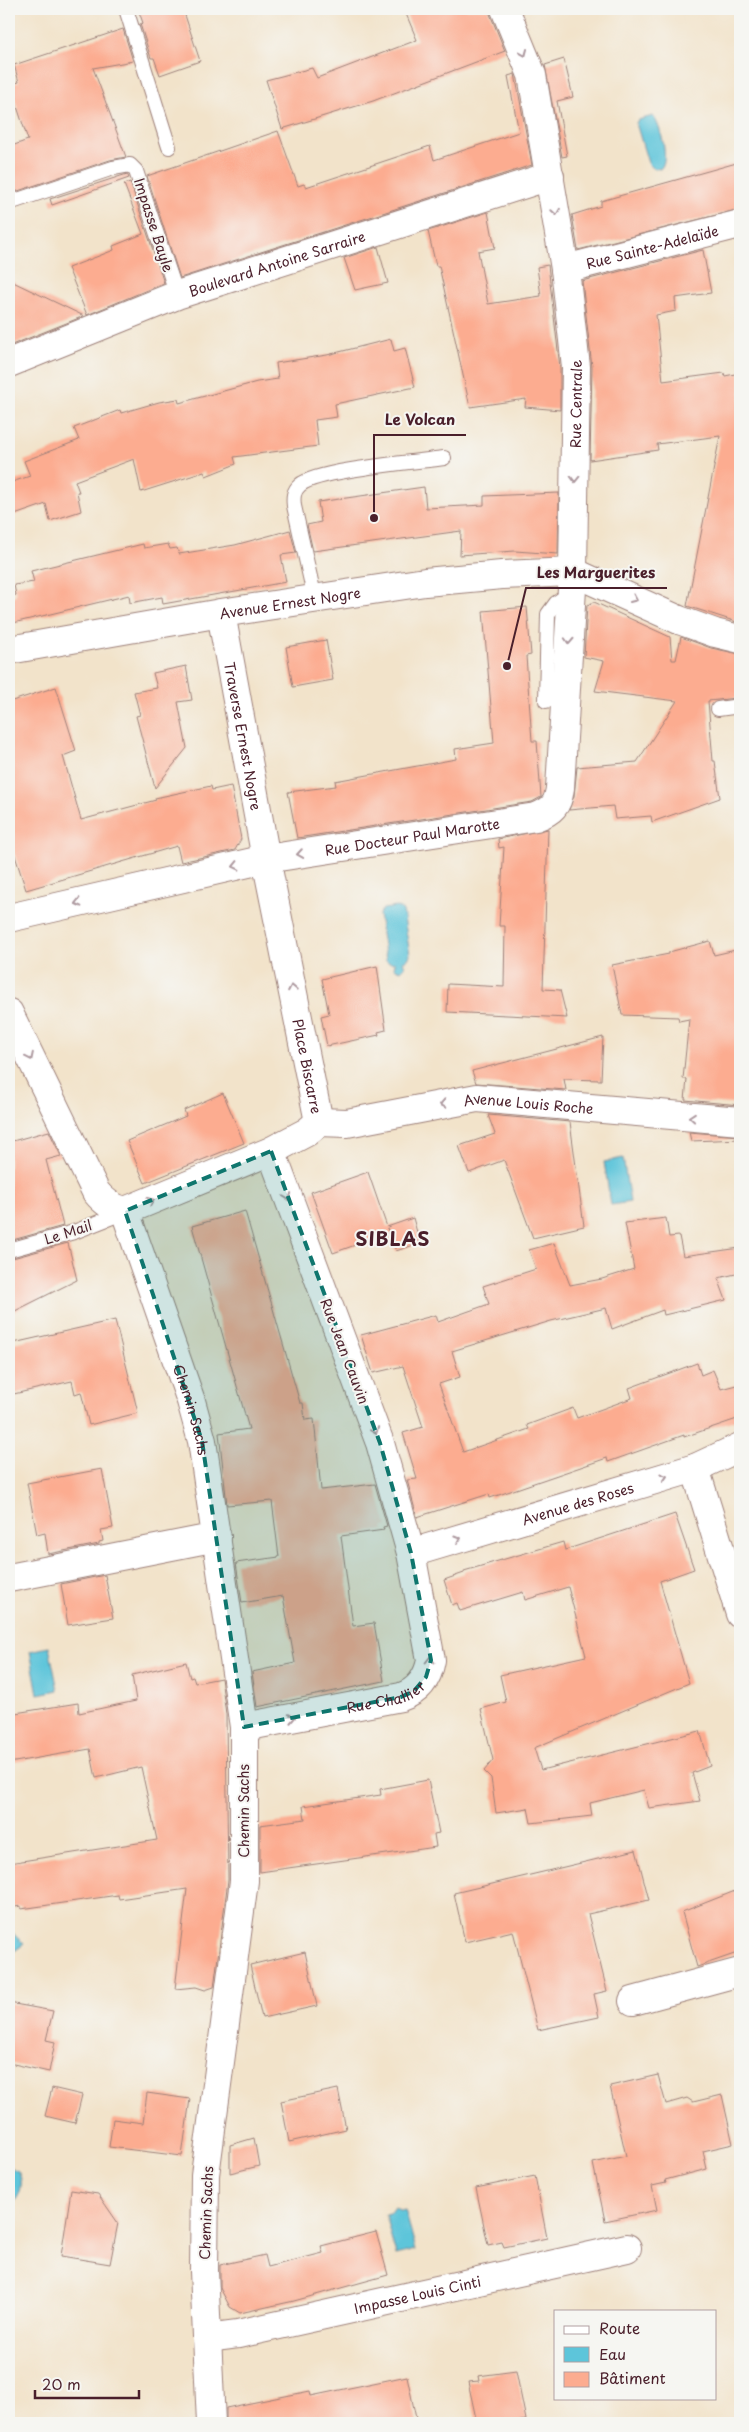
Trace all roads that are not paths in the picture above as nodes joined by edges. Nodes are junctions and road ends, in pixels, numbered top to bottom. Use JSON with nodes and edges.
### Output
{"nodes":[{"id":1,"x":126,"y":9,"type":"edge"},
{"id":2,"x":505,"y":9,"type":"edge"},
{"id":3,"x":169,"y":147,"type":"dead end"},
{"id":4,"x":550,"y":176,"type":"junction"},
{"id":5,"x":9,"y":203,"type":"edge"},
{"id":6,"x":740,"y":224,"type":"edge"},
{"id":7,"x":565,"y":269,"type":"junction"},
{"id":8,"x":177,"y":295,"type":"junction"},
{"id":9,"x":9,"y":363,"type":"edge"},
{"id":10,"x":444,"y":458,"type":"dead end"},
{"id":11,"x":573,"y":582,"type":"junction"},
{"id":12,"x":315,"y":599,"type":"junction"},
{"id":13,"x":221,"y":613,"type":"junction"},
{"id":14,"x":740,"y":639,"type":"edge"},
{"id":15,"x":9,"y":650,"type":"edge"},
{"id":16,"x":546,"y":701,"type":"dead end"},
{"id":17,"x":740,"y":706,"type":"edge"},
{"id":18,"x":718,"y":709,"type":"dead end"},
{"id":19,"x":554,"y":808,"type":"joint"},
{"id":20,"x":266,"y":860,"type":"junction"},
{"id":21,"x":9,"y":918,"type":"edge"},
{"id":22,"x":9,"y":1013,"type":"edge"},
{"id":23,"x":740,"y":1121,"type":"edge"},
{"id":24,"x":319,"y":1122,"type":"junction"},
{"id":25,"x":270,"y":1151,"type":"junction"},
{"id":26,"x":125,"y":1212,"type":"junction"},
{"id":27,"x":9,"y":1250,"type":"edge"},
{"id":28,"x":740,"y":1448,"type":"edge"},
{"id":29,"x":696,"y":1468,"type":"junction"},
{"id":30,"x":217,"y":1537,"type":"junction"},
{"id":31,"x":411,"y":1553,"type":"junction"},
{"id":32,"x":9,"y":1578,"type":"edge"},
{"id":33,"x":740,"y":1614,"type":"edge"},
{"id":34,"x":244,"y":1727,"type":"junction"},
{"id":35,"x":740,"y":1972,"type":"edge"},
{"id":36,"x":633,"y":2001,"type":"dead end"},
{"id":37,"x":628,"y":2248,"type":"dead end"},
{"id":38,"x":206,"y":2338,"type":"junction"},
{"id":39,"x":211,"y":2423,"type":"edge"}],
"edges":[{"from":1,"to":3,"type":"lane"},
{"from":2,"to":4,"type":"street","name":"Rue Centrale","one_way":true},
{"from":4,"to":7,"type":"street","name":"Rue Centrale","one_way":true},
{"from":4,"to":8,"type":"street","name":"Boulevard Antoine Sarraire"},
{"from":5,"to":8,"type":"lane","name":"Impasse Bayle"},
{"from":6,"to":7,"type":"street","name":"Rue Sainte-Adelaïde"},
{"from":7,"to":11,"type":"street","name":"Rue Centrale","one_way":true},
{"from":8,"to":9,"type":"street","name":"Boulevard Antoine Sarraire"},
{"from":10,"to":12,"type":"lane"},
{"from":11,"to":12,"type":"street","name":"Avenue Ernest Nogre"},
{"from":11,"to":14,"type":"street","one_way":true},
{"from":11,"to":16,"type":"lane"},
{"from":11,"to":19,"type":"street","name":"Rue Centrale","one_way":true},
{"from":12,"to":13,"type":"street","name":"Avenue Ernest Nogre"},
{"from":13,"to":15,"type":"street","name":"Avenue Ernest Nogre"},
{"from":13,"to":20,"type":"street","name":"Traverse Ernest Nogre"},
{"from":17,"to":18,"type":"lane"},
{"from":19,"to":20,"type":"street","name":"Rue Docteur Paul Marotte","one_way":true},
{"from":20,"to":21,"type":"street","one_way":true},
{"from":24,"to":20,"type":"street","name":"Place Biscarre","one_way":true},
{"from":22,"to":26,"type":"street","one_way":true},
{"from":23,"to":24,"type":"street","name":"Avenue Louis Roche","one_way":true},
{"from":24,"to":25,"type":"street","name":"Place Biscarre"},
{"from":26,"to":25,"type":"street","name":"Place Biscarre","one_way":true},
{"from":25,"to":31,"type":"street","name":"Rue Jean Cauvin","one_way":true},
{"from":26,"to":27,"type":"lane","name":"Le Mail"},
{"from":26,"to":30,"type":"street","name":"Chemin Sachs"},
{"from":28,"to":29,"type":"street","name":"Avenue des Roses"},
{"from":31,"to":29,"type":"street","name":"Avenue des Roses","one_way":true},
{"from":29,"to":33,"type":"street"},
{"from":30,"to":32,"type":"street"},
{"from":30,"to":34,"type":"street","name":"Chemin Sachs"},
{"from":34,"to":31,"type":"street","name":"Rue Challier","one_way":true},
{"from":34,"to":38,"type":"street","name":"Chemin Sachs"},
{"from":35,"to":36,"type":"street"},
{"from":37,"to":38,"type":"street","name":"Impasse Louis Cinti"},
{"from":38,"to":39,"type":"street","name":"Chemin Sachs"}]}
